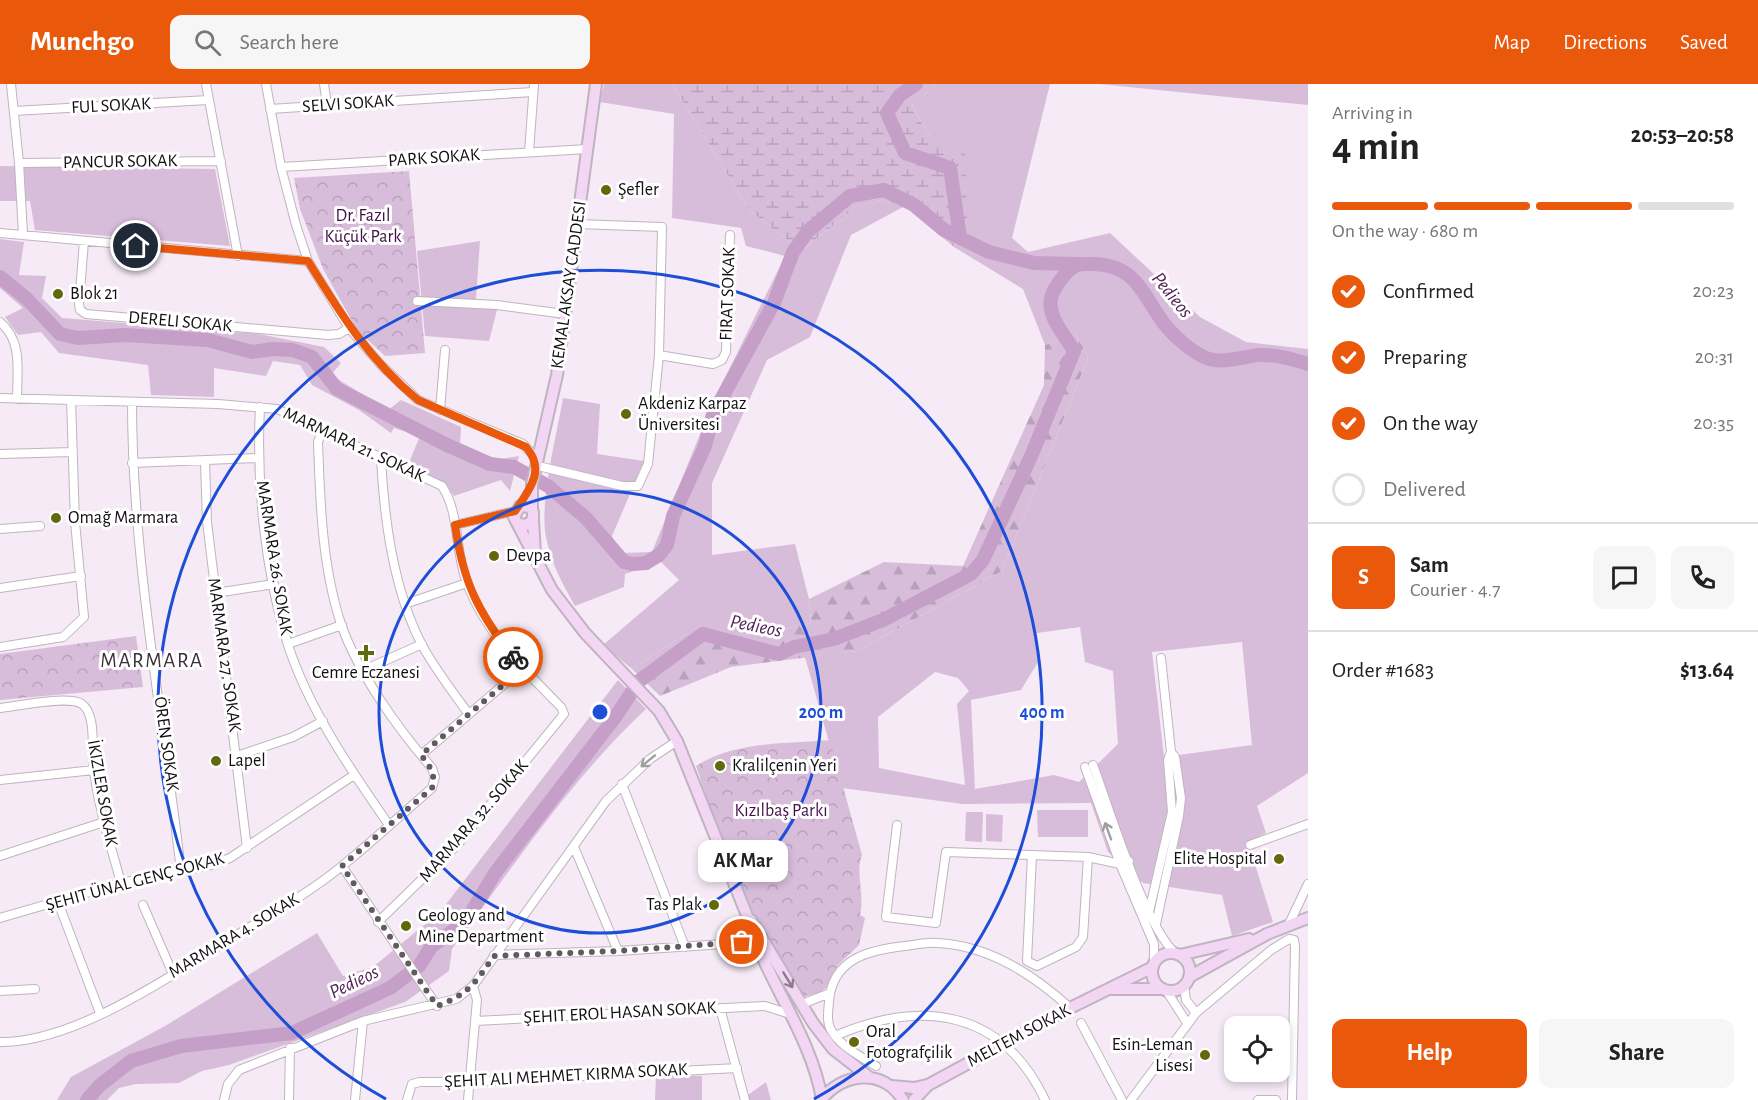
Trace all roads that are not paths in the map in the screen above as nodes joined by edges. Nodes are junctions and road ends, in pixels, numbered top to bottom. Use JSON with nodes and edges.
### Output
{"nodes":[{"id":1,"x":11,"y":84,"type":"edge"},
{"id":2,"x":206,"y":84,"type":"edge"},
{"id":3,"x":266,"y":84,"type":"edge"},
{"id":4,"x":324,"y":84,"type":"edge"},
{"id":5,"x":597,"y":84,"type":"edge"},
{"id":6,"x":534,"y":88,"type":"edge"},
{"id":7,"x":208,"y":100,"type":"junction"},
{"id":8,"x":327,"y":105,"type":"junction"},
{"id":9,"x":270,"y":109,"type":"junction"},
{"id":10,"x":14,"y":111,"type":"junction"},
{"id":11,"x":587,"y":149,"type":"junction"},
{"id":12,"x":529,"y":152,"type":"junction"},
{"id":13,"x":220,"y":161,"type":"junction"},
{"id":14,"x":19,"y":163,"type":"junction"},
{"id":15,"x":281,"y":167,"type":"junction"},
{"id":16,"x":577,"y":224,"type":"junction"},
{"id":17,"x":0,"y":233,"type":"edge"},
{"id":18,"x":23,"y":234,"type":"junction"},
{"id":19,"x":730,"y":235,"type":"dead end"},
{"id":20,"x":84,"y":241,"type":"junction"},
{"id":21,"x":238,"y":256,"type":"junction"},
{"id":22,"x":308,"y":261,"type":"junction"},
{"id":23,"x":417,"y":301,"type":"dead end"},
{"id":24,"x":565,"y":314,"type":"junction"},
{"id":25,"x":0,"y":322,"type":"edge"},
{"id":26,"x":349,"y":328,"type":"junction"},
{"id":27,"x":445,"y":351,"type":"dead end"},
{"id":28,"x":659,"y":355,"type":"junction"},
{"id":29,"x":0,"y":398,"type":"edge"},
{"id":30,"x":17,"y":399,"type":"junction"},
{"id":31,"x":72,"y":400,"type":"junction"},
{"id":32,"x":132,"y":402,"type":"junction"},
{"id":33,"x":260,"y":407,"type":"junction"},
{"id":34,"x":440,"y":410,"type":"junction"},
{"id":35,"x":322,"y":431,"type":"junction"},
{"id":36,"x":73,"y":452,"type":"junction"},
{"id":37,"x":0,"y":454,"type":"edge"},
{"id":38,"x":259,"y":458,"type":"junction"},
{"id":39,"x":381,"y":458,"type":"junction"},
{"id":40,"x":205,"y":462,"type":"junction"},
{"id":41,"x":132,"y":464,"type":"junction"},
{"id":42,"x":538,"y":466,"type":"junction"},
{"id":43,"x":532,"y":484,"type":"junction"},
{"id":44,"x":516,"y":509,"type":"junction"},
{"id":45,"x":533,"y":515,"type":"junction"},
{"id":46,"x":494,"y":518,"type":"junction"},
{"id":47,"x":518,"y":523,"type":"junction"},
{"id":48,"x":455,"y":525,"type":"junction"},
{"id":49,"x":40,"y":526,"type":"dead end"},
{"id":50,"x":0,"y":529,"type":"edge"},
{"id":51,"x":536,"y":557,"type":"junction"},
{"id":52,"x":81,"y":576,"type":"junction"},
{"id":53,"x":467,"y":583,"type":"junction"},
{"id":54,"x":274,"y":584,"type":"junction"},
{"id":55,"x":0,"y":588,"type":"edge"},
{"id":56,"x":216,"y":593,"type":"junction"},
{"id":57,"x":405,"y":604,"type":"junction"},
{"id":58,"x":342,"y":625,"type":"junction"},
{"id":59,"x":288,"y":644,"type":"junction"},
{"id":60,"x":422,"y":644,"type":"junction"},
{"id":61,"x":0,"y":647,"type":"edge"},
{"id":62,"x":1161,"y":658,"type":"dead end"},
{"id":63,"x":522,"y":669,"type":"junction"},
{"id":64,"x":364,"y":670,"type":"junction"},
{"id":65,"x":0,"y":708,"type":"edge"},
{"id":66,"x":468,"y":713,"type":"junction"},
{"id":67,"x":564,"y":714,"type":"joint"},
{"id":68,"x":323,"y":721,"type":"junction"},
{"id":69,"x":677,"y":741,"type":"junction"},
{"id":70,"x":1172,"y":752,"type":"junction"},
{"id":71,"x":421,"y":755,"type":"junction"},
{"id":72,"x":237,"y":756,"type":"junction"},
{"id":73,"x":94,"y":770,"type":"junction"},
{"id":74,"x":354,"y":775,"type":"junction"},
{"id":75,"x":0,"y":780,"type":"edge"},
{"id":76,"x":622,"y":784,"type":"junction"},
{"id":77,"x":104,"y":822,"type":"junction"},
{"id":78,"x":1308,"y":824,"type":"edge"},
{"id":79,"x":389,"y":825,"type":"junction"},
{"id":80,"x":897,"y":825,"type":"dead end"},
{"id":81,"x":1250,"y":845,"type":"dead end"},
{"id":82,"x":574,"y":847,"type":"junction"},
{"id":83,"x":247,"y":848,"type":"junction"},
{"id":84,"x":1032,"y":855,"type":"junction"},
{"id":85,"x":0,"y":856,"type":"edge"},
{"id":86,"x":1088,"y":857,"type":"junction"},
{"id":87,"x":1129,"y":861,"type":"junction"},
{"id":88,"x":1120,"y":864,"type":"junction"},
{"id":89,"x":342,"y":866,"type":"junction"},
{"id":90,"x":181,"y":871,"type":"junction"},
{"id":91,"x":121,"y":883,"type":"junction"},
{"id":92,"x":1308,"y":884,"type":"edge"},
{"id":93,"x":58,"y":902,"type":"junction"},
{"id":94,"x":143,"y":905,"type":"dead end"},
{"id":95,"x":1149,"y":911,"type":"junction"},
{"id":96,"x":746,"y":913,"type":"junction"},
{"id":97,"x":0,"y":918,"type":"edge"},
{"id":98,"x":1308,"y":918,"type":"edge"},
{"id":99,"x":378,"y":922,"type":"junction"},
{"id":100,"x":1145,"y":923,"type":"junction"},
{"id":101,"x":1156,"y":924,"type":"junction"},
{"id":102,"x":1288,"y":926,"type":"junction"},
{"id":103,"x":1267,"y":934,"type":"junction"},
{"id":104,"x":754,"y":942,"type":"junction"},
{"id":105,"x":685,"y":946,"type":"junction"},
{"id":106,"x":618,"y":951,"type":"junction"},
{"id":107,"x":1178,"y":954,"type":"junction"},
{"id":108,"x":494,"y":956,"type":"junction"},
{"id":109,"x":1154,"y":965,"type":"junction"},
{"id":110,"x":173,"y":974,"type":"junction"},
{"id":111,"x":1187,"y":981,"type":"junction"},
{"id":112,"x":473,"y":986,"type":"junction"},
{"id":113,"x":35,"y":989,"type":"dead end"},
{"id":114,"x":1110,"y":989,"type":"junction"},
{"id":115,"x":1165,"y":989,"type":"junction"},
{"id":116,"x":0,"y":991,"type":"edge"},
{"id":117,"x":780,"y":992,"type":"junction"},
{"id":118,"x":830,"y":993,"type":"junction"},
{"id":119,"x":802,"y":1004,"type":"junction"},
{"id":120,"x":437,"y":1006,"type":"junction"},
{"id":121,"x":765,"y":1006,"type":"junction"},
{"id":122,"x":720,"y":1008,"type":"junction"},
{"id":123,"x":1070,"y":1008,"type":"junction"},
{"id":124,"x":100,"y":1013,"type":"junction"},
{"id":125,"x":1196,"y":1013,"type":"junction"},
{"id":126,"x":791,"y":1015,"type":"junction"},
{"id":127,"x":363,"y":1021,"type":"junction"},
{"id":128,"x":475,"y":1021,"type":"junction"},
{"id":129,"x":1081,"y":1023,"type":"dead end"},
{"id":130,"x":1187,"y":1023,"type":"junction"},
{"id":131,"x":835,"y":1036,"type":"junction"},
{"id":132,"x":0,"y":1042,"type":"edge"},
{"id":133,"x":1005,"y":1045,"type":"junction"},
{"id":134,"x":290,"y":1048,"type":"junction"},
{"id":135,"x":876,"y":1066,"type":"dead end"},
{"id":136,"x":737,"y":1068,"type":"junction"},
{"id":137,"x":869,"y":1077,"type":"junction"},
{"id":138,"x":470,"y":1082,"type":"junction"},
{"id":139,"x":928,"y":1085,"type":"junction"},
{"id":140,"x":891,"y":1086,"type":"junction"},
{"id":141,"x":822,"y":1099,"type":"edge"},
{"id":142,"x":224,"y":1100,"type":"edge"},
{"id":143,"x":289,"y":1100,"type":"edge"},
{"id":144,"x":355,"y":1100,"type":"edge"},
{"id":145,"x":407,"y":1100,"type":"edge"},
{"id":146,"x":468,"y":1100,"type":"edge"},
{"id":147,"x":745,"y":1100,"type":"edge"},
{"id":148,"x":903,"y":1100,"type":"edge"},
{"id":149,"x":914,"y":1100,"type":"edge"},
{"id":150,"x":1045,"y":1100,"type":"edge"},
{"id":151,"x":1122,"y":1100,"type":"edge"},
{"id":152,"x":1131,"y":1100,"type":"edge"},
{"id":153,"x":1258,"y":1100,"type":"edge"},
{"id":154,"x":1276,"y":1100,"type":"edge"},
{"id":155,"x":1292,"y":1100,"type":"edge"}],
"edges":[{"from":1,"to":10,"type":"street"},
{"from":2,"to":7,"type":"street"},
{"from":3,"to":9,"type":"street"},
{"from":4,"to":8,"type":"street"},
{"from":5,"to":11,"type":"main road","name":"KEMAL AKSAY CADDESI"},
{"from":6,"to":8,"type":"street","name":"SELVI SOKAK"},
{"from":6,"to":12,"type":"street"},
{"from":7,"to":10,"type":"street","name":"FUL SOKAK"},
{"from":7,"to":13,"type":"street"},
{"from":8,"to":9,"type":"street","name":"SELVI SOKAK"},
{"from":9,"to":15,"type":"street"},
{"from":10,"to":14,"type":"street"},
{"from":11,"to":12,"type":"street","name":"PARK SOKAK"},
{"from":11,"to":16,"type":"main road","name":"KEMAL AKSAY CADDESI"},
{"from":12,"to":15,"type":"street","name":"PARK SOKAK"},
{"from":13,"to":14,"type":"street","name":"PANCUR SOKAK"},
{"from":13,"to":21,"type":"street"},
{"from":14,"to":18,"type":"street"},
{"from":15,"to":22,"type":"street"},
{"from":16,"to":24,"type":"main road","name":"KEMAL AKSAY CADDESI"},
{"from":16,"to":28,"type":"street"},
{"from":17,"to":18,"type":"street"},
{"from":18,"to":20,"type":"street"},
{"from":19,"to":28,"type":"street"},
{"from":20,"to":21,"type":"street"},
{"from":20,"to":26,"type":"street","name":"DERELI SOKAK"},
{"from":21,"to":22,"type":"street"},
{"from":22,"to":26,"type":"street"},
{"from":23,"to":24,"type":"street"},
{"from":24,"to":42,"type":"main road","name":"KEMAL AKSAY CADDESI"},
{"from":25,"to":30,"type":"street"},
{"from":26,"to":34,"type":"street"},
{"from":27,"to":34,"type":"street"},
{"from":28,"to":42,"type":"street"},
{"from":29,"to":30,"type":"street","name":"MARMARA 21. SOKAK"},
{"from":30,"to":31,"type":"street","name":"MARMARA 21. SOKAK"},
{"from":31,"to":32,"type":"street","name":"MARMARA 21. SOKAK"},
{"from":31,"to":36,"type":"street"},
{"from":32,"to":33,"type":"street","name":"MARMARA 21. SOKAK"},
{"from":32,"to":41,"type":"street","name":"ÖREN SOKAK"},
{"from":33,"to":35,"type":"street","name":"MARMARA 21. SOKAK"},
{"from":33,"to":38,"type":"street","name":"MARMARA 26. SOKAK"},
{"from":34,"to":42,"type":"street"},
{"from":35,"to":39,"type":"street","name":"MARMARA 21. SOKAK"},
{"from":35,"to":58,"type":"street"},
{"from":36,"to":37,"type":"street"},
{"from":36,"to":52,"type":"street"},
{"from":38,"to":40,"type":"street"},
{"from":38,"to":54,"type":"street","name":"MARMARA 26. SOKAK"},
{"from":39,"to":48,"type":"street","name":"MARMARA 21. SOKAK"},
{"from":39,"to":57,"type":"street"},
{"from":40,"to":41,"type":"street"},
{"from":40,"to":56,"type":"street","name":"MARMARA 27. SOKAK"},
{"from":41,"to":90,"type":"street","name":"ÖREN SOKAK"},
{"from":42,"to":43,"type":"main road","name":"KEMAL AKSAY CADDESI"},
{"from":43,"to":44,"type":"main road","name":"KEMAL AKSAY CADDESI"},
{"from":43,"to":45,"type":"main road","name":"KEMAL AKSAY CADDESI"},
{"from":44,"to":45,"type":"main road"},
{"from":44,"to":46,"type":"street"},
{"from":44,"to":47,"type":"main road"},
{"from":45,"to":47,"type":"main road"},
{"from":45,"to":51,"type":"main road","name":"KEMAL AKSAY CADDESI"},
{"from":46,"to":47,"type":"street"},
{"from":46,"to":48,"type":"street"},
{"from":47,"to":51,"type":"main road"},
{"from":48,"to":53,"type":"street","name":"MARMARA 21. SOKAK"},
{"from":49,"to":50,"type":"street"},
{"from":51,"to":69,"type":"main road"},
{"from":52,"to":55,"type":"street"},
{"from":52,"to":61,"type":"street"},
{"from":53,"to":57,"type":"street"},
{"from":53,"to":63,"type":"street","name":"MARMARA 21. SOKAK"},
{"from":54,"to":56,"type":"street"},
{"from":54,"to":59,"type":"street","name":"MARMARA 26. SOKAK"},
{"from":56,"to":72,"type":"street","name":"MARMARA 27. SOKAK"},
{"from":57,"to":60,"type":"street"},
{"from":58,"to":59,"type":"street"},
{"from":58,"to":64,"type":"street"},
{"from":59,"to":68,"type":"street","name":"MARMARA 26. SOKAK"},
{"from":60,"to":64,"type":"street"},
{"from":60,"to":66,"type":"street"},
{"from":62,"to":70,"type":"street"},
{"from":63,"to":66,"type":"street"},
{"from":63,"to":67,"type":"street","name":"MARMARA 21. SOKAK"},
{"from":64,"to":71,"type":"street"},
{"from":65,"to":73,"type":"street","name":"İKIZLER SOKAK"},
{"from":66,"to":71,"type":"street"},
{"from":67,"to":99,"type":"street","name":"MARMARA 32. SOKAK"},
{"from":68,"to":72,"type":"street"},
{"from":68,"to":74,"type":"street","name":"MARMARA 26. SOKAK"},
{"from":69,"to":76,"type":"street","one_way":true},
{"from":69,"to":96,"type":"main road"},
{"from":70,"to":95,"type":"street"},
{"from":70,"to":101,"type":"street"},
{"from":71,"to":79,"type":"street","name":"MARMARA 4. SOKAK"},
{"from":72,"to":83,"type":"street","name":"MARMARA 27. SOKAK"},
{"from":73,"to":75,"type":"street"},
{"from":73,"to":77,"type":"street","name":"İKIZLER SOKAK"},
{"from":74,"to":79,"type":"street","name":"MARMARA 26. SOKAK"},
{"from":74,"to":83,"type":"street","name":"ŞEHIT ÜNAL GENÇ SOKAK"},
{"from":76,"to":82,"type":"street"},
{"from":76,"to":105,"type":"street"},
{"from":77,"to":85,"type":"street"},
{"from":77,"to":91,"type":"street","name":"İKIZLER SOKAK"},
{"from":78,"to":81,"type":"street"},
{"from":79,"to":89,"type":"street","name":"MARMARA 4. SOKAK"},
{"from":80,"to":84,"type":"street"},
{"from":82,"to":106,"type":"street"},
{"from":82,"to":108,"type":"street"},
{"from":83,"to":90,"type":"street","name":"ŞEHIT ÜNAL GENÇ SOKAK"},
{"from":84,"to":86,"type":"street"},
{"from":84,"to":86,"type":"street"},
{"from":86,"to":88,"type":"street"},
{"from":87,"to":88,"type":"street"},
{"from":88,"to":87,"type":"street","one_way":true},
{"from":87,"to":95,"type":"street"},
{"from":88,"to":100,"type":"street"},
{"from":89,"to":99,"type":"street"},
{"from":89,"to":110,"type":"street","name":"MARMARA 4. SOKAK"},
{"from":90,"to":91,"type":"street","name":"ŞEHIT ÜNAL GENÇ SOKAK"},
{"from":91,"to":93,"type":"street","name":"ŞEHIT ÜNAL GENÇ SOKAK"},
{"from":92,"to":102,"type":"street"},
{"from":93,"to":97,"type":"street","name":"ŞEHIT ÜNAL GENÇ SOKAK"},
{"from":93,"to":124,"type":"street"},
{"from":94,"to":110,"type":"street"},
{"from":95,"to":100,"type":"street"},
{"from":95,"to":101,"type":"street"},
{"from":96,"to":104,"type":"main road"},
{"from":96,"to":119,"type":"main road","one_way":true},
{"from":98,"to":102,"type":"main road"},
{"from":99,"to":120,"type":"street"},
{"from":100,"to":109,"type":"street"},
{"from":101,"to":107,"type":"street"},
{"from":102,"to":103,"type":"main road"},
{"from":103,"to":107,"type":"main road"},
{"from":103,"to":111,"type":"main road"},
{"from":104,"to":105,"type":"street"},
{"from":104,"to":117,"type":"main road"},
{"from":105,"to":106,"type":"street"},
{"from":106,"to":108,"type":"street"},
{"from":107,"to":109,"type":"main road"},
{"from":107,"to":111,"type":"main road"},
{"from":108,"to":112,"type":"street"},
{"from":109,"to":114,"type":"main road","name":"MELTEM SOKAK"},
{"from":109,"to":115,"type":"main road"},
{"from":110,"to":124,"type":"street","name":"MARMARA 4. SOKAK"},
{"from":111,"to":115,"type":"main road"},
{"from":111,"to":125,"type":"street"},
{"from":112,"to":120,"type":"street"},
{"from":112,"to":128,"type":"street"},
{"from":113,"to":116,"type":"street"},
{"from":114,"to":115,"type":"main road","name":"MELTEM SOKAK"},
{"from":114,"to":123,"type":"main road","name":"MELTEM SOKAK"},
{"from":115,"to":130,"type":"street"},
{"from":117,"to":121,"type":"street"},
{"from":117,"to":126,"type":"main road"},
{"from":118,"to":119,"type":"street"},
{"from":118,"to":123,"type":"street"},
{"from":118,"to":131,"type":"street"},
{"from":119,"to":137,"type":"main road"},
{"from":120,"to":127,"type":"street"},
{"from":121,"to":122,"type":"street","name":"ŞEHIT EROL HASAN SOKAK"},
{"from":121,"to":126,"type":"street","name":"ŞEHIT EROL HASAN SOKAK"},
{"from":122,"to":128,"type":"street","name":"ŞEHIT EROL HASAN SOKAK"},
{"from":122,"to":136,"type":"street"},
{"from":123,"to":133,"type":"main road","name":"MELTEM SOKAK"},
{"from":124,"to":132,"type":"street","name":"MARMARA 4. SOKAK"},
{"from":125,"to":130,"type":"street"},
{"from":125,"to":155,"type":"street"},
{"from":126,"to":141,"type":"main road"},
{"from":127,"to":134,"type":"street"},
{"from":127,"to":144,"type":"street"},
{"from":128,"to":138,"type":"street"},
{"from":129,"to":151,"type":"street"},
{"from":130,"to":152,"type":"street"},
{"from":131,"to":133,"type":"street"},
{"from":131,"to":135,"type":"street"},
{"from":133,"to":139,"type":"main road","name":"MELTEM SOKAK"},
{"from":133,"to":150,"type":"street"},
{"from":134,"to":142,"type":"street"},
{"from":134,"to":143,"type":"street"},
{"from":136,"to":138,"type":"street"},
{"from":136,"to":147,"type":"street"},
{"from":137,"to":140,"type":"main road"},
{"from":137,"to":141,"type":"main road"},
{"from":138,"to":145,"type":"street"},
{"from":138,"to":146,"type":"street"},
{"from":139,"to":140,"type":"main road","name":"MELTEM SOKAK"},
{"from":139,"to":149,"type":"main road","name":"MELTEM SOKAK"},
{"from":140,"to":148,"type":"main road"},
{"from":153,"to":154,"type":"street"}]}
